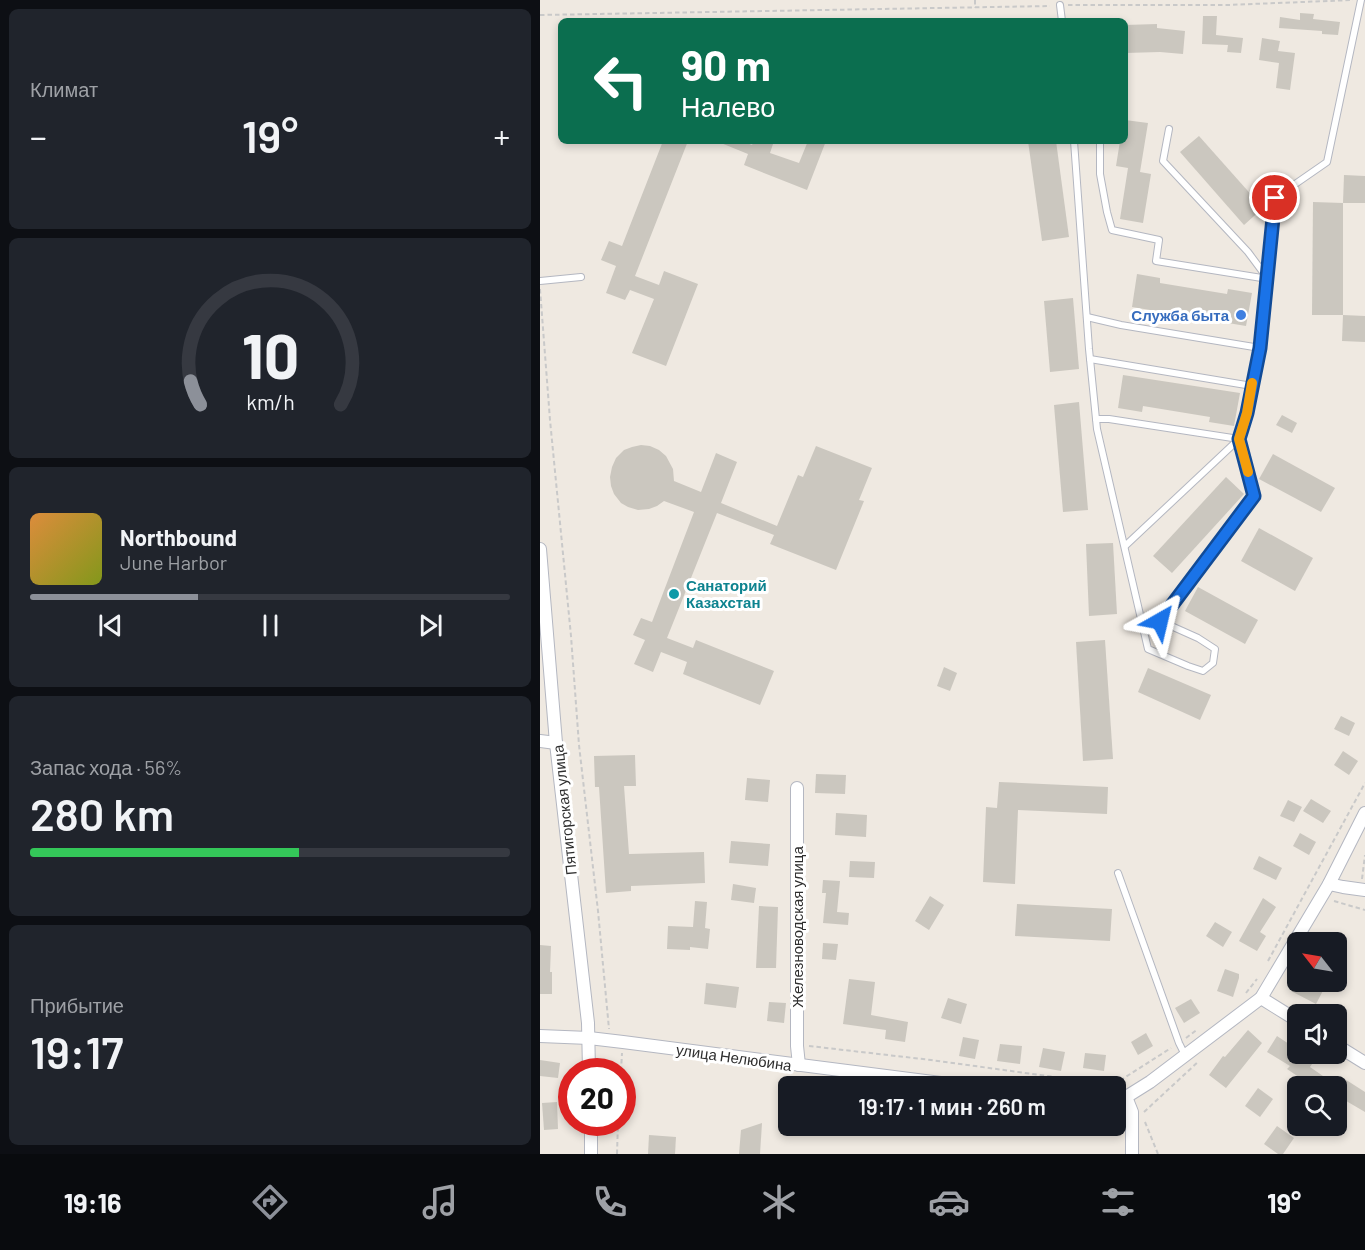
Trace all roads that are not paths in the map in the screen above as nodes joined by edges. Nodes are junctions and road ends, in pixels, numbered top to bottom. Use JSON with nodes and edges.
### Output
{"nodes":[{"id":1,"x":1361,"y":0,"type":"edge"},
{"id":2,"x":1060,"y":5,"type":"road end"},
{"id":3,"x":1062,"y":18,"type":"edge"},
{"id":4,"x":1169,"y":129,"type":"dead end"},
{"id":5,"x":1074,"y":144,"type":"edge"},
{"id":6,"x":1100,"y":144,"type":"edge"},
{"id":7,"x":581,"y":277,"type":"dead end"},
{"id":8,"x":1268,"y":279,"type":"junction"},
{"id":9,"x":540,"y":281,"type":"edge"},
{"id":10,"x":1087,"y":317,"type":"junction"},
{"id":11,"x":1260,"y":348,"type":"junction"},
{"id":12,"x":1090,"y":359,"type":"junction"},
{"id":13,"x":1252,"y":386,"type":"junction"},
{"id":14,"x":1096,"y":419,"type":"junction"},
{"id":15,"x":1239,"y":439,"type":"junction"},
{"id":16,"x":1125,"y":546,"type":"junction"},
{"id":17,"x":540,"y":549,"type":"edge"},
{"id":18,"x":1160,"y":621,"type":"junction"},
{"id":19,"x":1144,"y":630,"type":"junction"},
{"id":20,"x":540,"y":741,"type":"edge"},
{"id":21,"x":556,"y":743,"type":"junction"},
{"id":22,"x":797,"y":788,"type":"dead end"},
{"id":23,"x":1365,"y":813,"type":"edge"},
{"id":24,"x":1118,"y":873,"type":"dead end"},
{"id":25,"x":1329,"y":884,"type":"junction"},
{"id":26,"x":1362,"y":889,"type":"edge"},
{"id":27,"x":1261,"y":998,"type":"junction"},
{"id":28,"x":1287,"y":1013,"type":"edge"},
{"id":29,"x":540,"y":1036,"type":"edge"},
{"id":30,"x":589,"y":1038,"type":"junction"},
{"id":31,"x":1347,"y":1052,"type":"edge"},
{"id":32,"x":1185,"y":1056,"type":"junction"},
{"id":33,"x":589,"y":1058,"type":"edge"},
{"id":34,"x":1365,"y":1063,"type":"edge"},
{"id":35,"x":799,"y":1065,"type":"junction"},
{"id":36,"x":885,"y":1076,"type":"edge"},
{"id":37,"x":1126,"y":1095,"type":"edge"},
{"id":38,"x":1126,"y":1104,"type":"edge"},
{"id":39,"x":591,"y":1136,"type":"edge"},
{"id":40,"x":591,"y":1154,"type":"edge"},
{"id":41,"x":1132,"y":1154,"type":"edge"}],
"edges":[{"from":1,"to":8,"type":"lane"},
{"from":2,"to":3,"type":"lane"},
{"from":4,"to":8,"type":"lane"},
{"from":5,"to":10,"type":"lane"},
{"from":6,"to":8,"type":"lane"},
{"from":7,"to":9,"type":"lane"},
{"from":8,"to":11,"type":"lane"},
{"from":10,"to":11,"type":"lane"},
{"from":10,"to":12,"type":"lane"},
{"from":11,"to":13,"type":"lane"},
{"from":12,"to":13,"type":"lane"},
{"from":12,"to":14,"type":"lane"},
{"from":13,"to":15,"type":"lane"},
{"from":14,"to":15,"type":"lane"},
{"from":14,"to":16,"type":"lane"},
{"from":15,"to":16,"type":"lane"},
{"from":15,"to":18,"type":"lane"},
{"from":16,"to":19,"type":"lane"},
{"from":17,"to":21,"type":"street","name":"Пятигорская улица"},
{"from":18,"to":19,"type":"lane"},
{"from":18,"to":19,"type":"lane"},
{"from":20,"to":21,"type":"street"},
{"from":21,"to":30,"type":"street","name":"Пятигорская улица"},
{"from":22,"to":35,"type":"street","name":"Железноводская улица"},
{"from":23,"to":25,"type":"street"},
{"from":24,"to":32,"type":"lane"},
{"from":25,"to":26,"type":"street"},
{"from":25,"to":27,"type":"street"},
{"from":27,"to":28,"type":"street"},
{"from":27,"to":32,"type":"street"},
{"from":29,"to":30,"type":"street","name":"улица Нелюбина"},
{"from":30,"to":33,"type":"street","name":"Пятигорская улица"},
{"from":30,"to":35,"type":"street","name":"улица Нелюбина"},
{"from":31,"to":34,"type":"street"},
{"from":32,"to":37,"type":"street"},
{"from":35,"to":36,"type":"street","name":"улица Нелюбина"},
{"from":38,"to":41,"type":"street"},
{"from":39,"to":40,"type":"street"}]}
